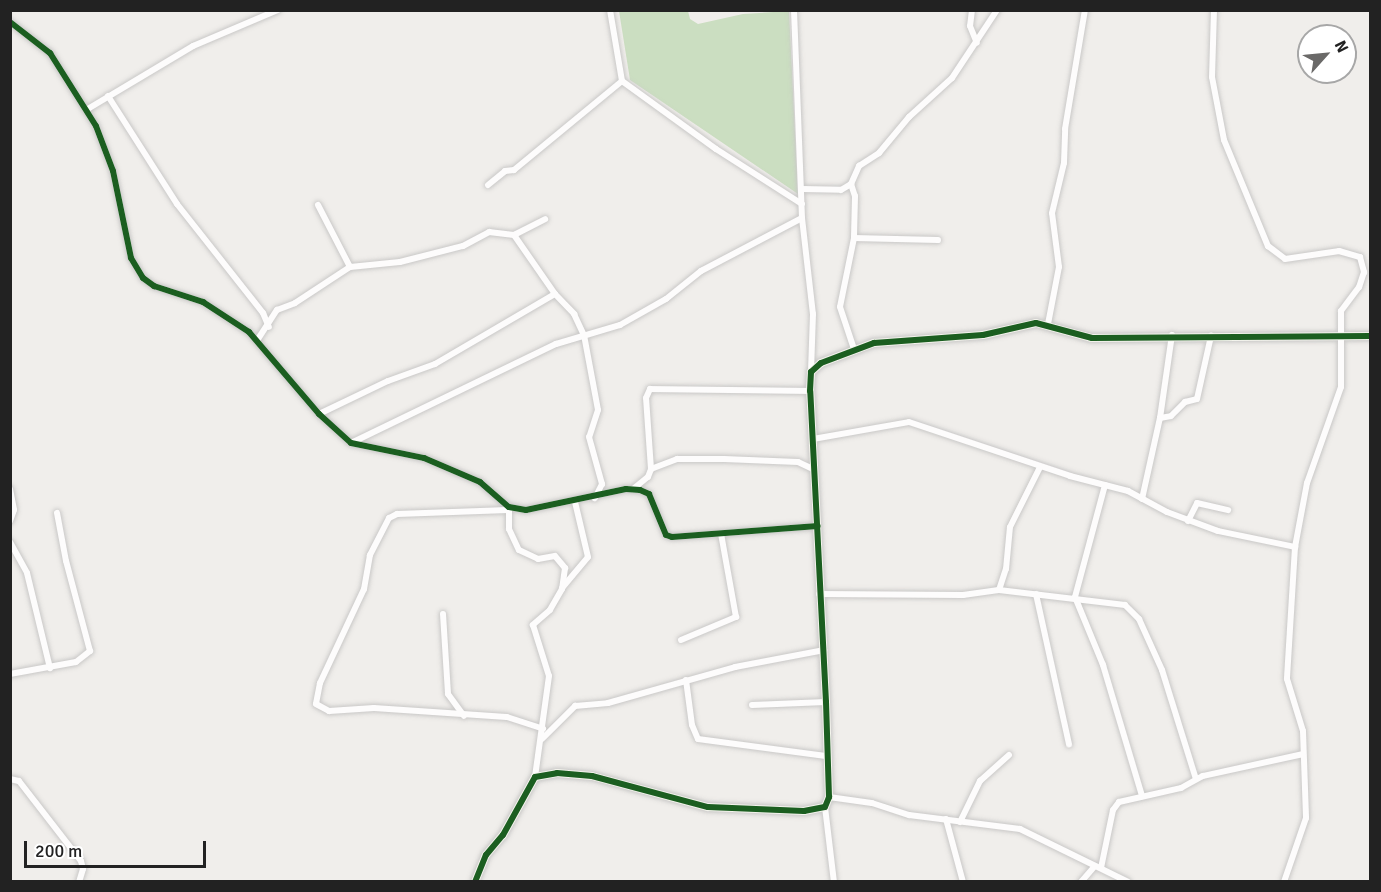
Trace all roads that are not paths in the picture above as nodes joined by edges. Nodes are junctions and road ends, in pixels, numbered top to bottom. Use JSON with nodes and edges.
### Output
{"nodes":[{"id":1,"x":278,"y":10,"type":"edge"},
{"id":2,"x":610,"y":10,"type":"edge"},
{"id":3,"x":794,"y":10,"type":"edge"},
{"id":4,"x":972,"y":10,"type":"edge"},
{"id":5,"x":997,"y":10,"type":"edge"},
{"id":6,"x":1085,"y":10,"type":"edge"},
{"id":7,"x":1214,"y":10,"type":"edge"},
{"id":8,"x":10,"y":22,"type":"edge"},
{"id":9,"x":977,"y":43,"type":"junction"},
{"id":10,"x":622,"y":81,"type":"junction"},
{"id":11,"x":108,"y":96,"type":"junction"},
{"id":12,"x":86,"y":110,"type":"junction"},
{"id":13,"x":851,"y":184,"type":"junction"},
{"id":14,"x":488,"y":186,"type":"dead end"},
{"id":15,"x":802,"y":189,"type":"junction"},
{"id":16,"x":802,"y":204,"type":"junction"},
{"id":17,"x":318,"y":205,"type":"dead end"},
{"id":18,"x":802,"y":218,"type":"junction"},
{"id":19,"x":545,"y":219,"type":"dead end"},
{"id":20,"x":514,"y":235,"type":"junction"},
{"id":21,"x":854,"y":238,"type":"junction"},
{"id":22,"x":938,"y":240,"type":"dead end"},
{"id":23,"x":350,"y":267,"type":"junction"},
{"id":24,"x":555,"y":294,"type":"junction"},
{"id":25,"x":1048,"y":324,"type":"junction"},
{"id":26,"x":269,"y":327,"type":"junction"},
{"id":27,"x":585,"y":335,"type":"junction"},
{"id":28,"x":1172,"y":335,"type":"junction"},
{"id":29,"x":1211,"y":336,"type":"junction"},
{"id":30,"x":1343,"y":336,"type":"junction"},
{"id":31,"x":1371,"y":336,"type":"edge"},
{"id":32,"x":258,"y":339,"type":"junction"},
{"id":33,"x":854,"y":349,"type":"junction"},
{"id":34,"x":811,"y":372,"type":"junction"},
{"id":35,"x":810,"y":391,"type":"junction"},
{"id":36,"x":319,"y":414,"type":"junction"},
{"id":37,"x":1160,"y":418,"type":"junction"},
{"id":38,"x":813,"y":439,"type":"junction"},
{"id":39,"x":351,"y":443,"type":"junction"},
{"id":40,"x":1040,"y":467,"type":"junction"},
{"id":41,"x":651,"y":469,"type":"junction"},
{"id":42,"x":813,"y":469,"type":"junction"},
{"id":43,"x":1105,"y":485,"type":"junction"},
{"id":44,"x":10,"y":489,"type":"edge"},
{"id":45,"x":633,"y":489,"type":"junction"},
{"id":46,"x":595,"y":499,"type":"junction"},
{"id":47,"x":1142,"y":499,"type":"junction"},
{"id":48,"x":575,"y":502,"type":"junction"},
{"id":49,"x":508,"y":508,"type":"junction"},
{"id":50,"x":1228,"y":510,"type":"dead end"},
{"id":51,"x":57,"y":513,"type":"dead end"},
{"id":52,"x":10,"y":521,"type":"edge"},
{"id":53,"x":1188,"y":521,"type":"junction"},
{"id":54,"x":818,"y":526,"type":"junction"},
{"id":55,"x":721,"y":534,"type":"junction"},
{"id":56,"x":10,"y":542,"type":"edge"},
{"id":57,"x":1295,"y":547,"type":"junction"},
{"id":58,"x":562,"y":589,"type":"junction"},
{"id":59,"x":999,"y":590,"type":"junction"},
{"id":60,"x":819,"y":594,"type":"junction"},
{"id":61,"x":1036,"y":594,"type":"junction"},
{"id":62,"x":1075,"y":597,"type":"junction"},
{"id":63,"x":443,"y":614,"type":"dead end"},
{"id":64,"x":681,"y":640,"type":"dead end"},
{"id":65,"x":824,"y":650,"type":"junction"},
{"id":66,"x":50,"y":668,"type":"junction"},
{"id":67,"x":10,"y":674,"type":"edge"},
{"id":68,"x":686,"y":680,"type":"junction"},
{"id":69,"x":826,"y":702,"type":"junction"},
{"id":70,"x":752,"y":705,"type":"dead end"},
{"id":71,"x":464,"y":717,"type":"junction"},
{"id":72,"x":543,"y":729,"type":"junction"},
{"id":73,"x":542,"y":739,"type":"junction"},
{"id":74,"x":1069,"y":744,"type":"dead end"},
{"id":75,"x":1303,"y":754,"type":"junction"},
{"id":76,"x":1009,"y":755,"type":"dead end"},
{"id":77,"x":826,"y":756,"type":"junction"},
{"id":78,"x":535,"y":777,"type":"junction"},
{"id":79,"x":10,"y":779,"type":"edge"},
{"id":80,"x":1196,"y":779,"type":"junction"},
{"id":81,"x":1142,"y":796,"type":"junction"},
{"id":82,"x":829,"y":797,"type":"junction"},
{"id":83,"x":825,"y":807,"type":"junction"},
{"id":84,"x":946,"y":819,"type":"junction"},
{"id":85,"x":960,"y":822,"type":"junction"},
{"id":86,"x":1098,"y":867,"type":"junction"},
{"id":87,"x":1085,"y":880,"type":"edge"},
{"id":88,"x":79,"y":882,"type":"edge"},
{"id":89,"x":475,"y":882,"type":"edge"},
{"id":90,"x":834,"y":882,"type":"edge"},
{"id":91,"x":963,"y":882,"type":"edge"},
{"id":92,"x":1128,"y":882,"type":"edge"},
{"id":93,"x":1284,"y":882,"type":"edge"}],
"edges":[{"from":1,"to":11,"type":"street"},
{"from":2,"to":10,"type":"street"},
{"from":3,"to":15,"type":"street"},
{"from":4,"to":9,"type":"street"},
{"from":5,"to":9,"type":"street"},
{"from":6,"to":25,"type":"street"},
{"from":7,"to":30,"type":"street"},
{"from":8,"to":12,"type":"street"},
{"from":9,"to":13,"type":"street"},
{"from":10,"to":14,"type":"street"},
{"from":10,"to":16,"type":"street"},
{"from":11,"to":12,"type":"street"},
{"from":11,"to":26,"type":"street"},
{"from":12,"to":32,"type":"street"},
{"from":13,"to":15,"type":"street"},
{"from":13,"to":21,"type":"street"},
{"from":15,"to":16,"type":"street"},
{"from":16,"to":18,"type":"street"},
{"from":17,"to":23,"type":"street"},
{"from":18,"to":27,"type":"street"},
{"from":18,"to":34,"type":"street"},
{"from":19,"to":20,"type":"street"},
{"from":20,"to":23,"type":"street"},
{"from":20,"to":24,"type":"street"},
{"from":21,"to":22,"type":"street"},
{"from":21,"to":33,"type":"street"},
{"from":23,"to":26,"type":"street"},
{"from":24,"to":27,"type":"street"},
{"from":24,"to":36,"type":"street"},
{"from":25,"to":28,"type":"street"},
{"from":25,"to":33,"type":"street"},
{"from":26,"to":32,"type":"street"},
{"from":27,"to":39,"type":"street"},
{"from":27,"to":46,"type":"street"},
{"from":28,"to":29,"type":"street"},
{"from":28,"to":37,"type":"street"},
{"from":29,"to":30,"type":"street"},
{"from":29,"to":37,"type":"street"},
{"from":30,"to":31,"type":"street"},
{"from":30,"to":57,"type":"street"},
{"from":32,"to":36,"type":"street"},
{"from":33,"to":34,"type":"street"},
{"from":34,"to":35,"type":"street"},
{"from":35,"to":38,"type":"street"},
{"from":35,"to":41,"type":"street"},
{"from":36,"to":39,"type":"street"},
{"from":37,"to":47,"type":"street"},
{"from":38,"to":40,"type":"street"},
{"from":38,"to":42,"type":"street"},
{"from":39,"to":49,"type":"street"},
{"from":40,"to":43,"type":"street"},
{"from":40,"to":59,"type":"street"},
{"from":41,"to":42,"type":"street"},
{"from":41,"to":45,"type":"street"},
{"from":42,"to":54,"type":"street"},
{"from":43,"to":47,"type":"street"},
{"from":43,"to":62,"type":"street"},
{"from":44,"to":52,"type":"street"},
{"from":45,"to":46,"type":"street"},
{"from":45,"to":55,"type":"street"},
{"from":46,"to":48,"type":"street"},
{"from":47,"to":53,"type":"street"},
{"from":48,"to":49,"type":"street"},
{"from":48,"to":58,"type":"street"},
{"from":49,"to":58,"type":"street"},
{"from":49,"to":71,"type":"street"},
{"from":50,"to":53,"type":"street"},
{"from":51,"to":66,"type":"street"},
{"from":53,"to":57,"type":"street"},
{"from":54,"to":55,"type":"street"},
{"from":54,"to":60,"type":"street"},
{"from":55,"to":64,"type":"street"},
{"from":56,"to":66,"type":"street"},
{"from":57,"to":75,"type":"street"},
{"from":58,"to":72,"type":"street"},
{"from":59,"to":60,"type":"street"},
{"from":59,"to":61,"type":"street"},
{"from":60,"to":65,"type":"street"},
{"from":61,"to":62,"type":"street"},
{"from":61,"to":74,"type":"street"},
{"from":62,"to":80,"type":"street"},
{"from":62,"to":81,"type":"street"},
{"from":63,"to":71,"type":"street"},
{"from":65,"to":68,"type":"street"},
{"from":65,"to":69,"type":"street"},
{"from":66,"to":67,"type":"street"},
{"from":68,"to":73,"type":"street"},
{"from":68,"to":77,"type":"street"},
{"from":69,"to":70,"type":"street"},
{"from":69,"to":77,"type":"street"},
{"from":71,"to":72,"type":"street"},
{"from":72,"to":73,"type":"street"},
{"from":73,"to":78,"type":"street"},
{"from":75,"to":80,"type":"street"},
{"from":75,"to":93,"type":"street"},
{"from":76,"to":85,"type":"street"},
{"from":77,"to":82,"type":"street"},
{"from":78,"to":83,"type":"street"},
{"from":78,"to":89,"type":"street"},
{"from":79,"to":88,"type":"street"},
{"from":80,"to":81,"type":"street"},
{"from":81,"to":86,"type":"street"},
{"from":82,"to":83,"type":"street"},
{"from":82,"to":84,"type":"street"},
{"from":83,"to":90,"type":"street"},
{"from":84,"to":85,"type":"street"},
{"from":84,"to":91,"type":"street"},
{"from":85,"to":86,"type":"street"},
{"from":86,"to":87,"type":"street"},
{"from":86,"to":92,"type":"street"}]}
